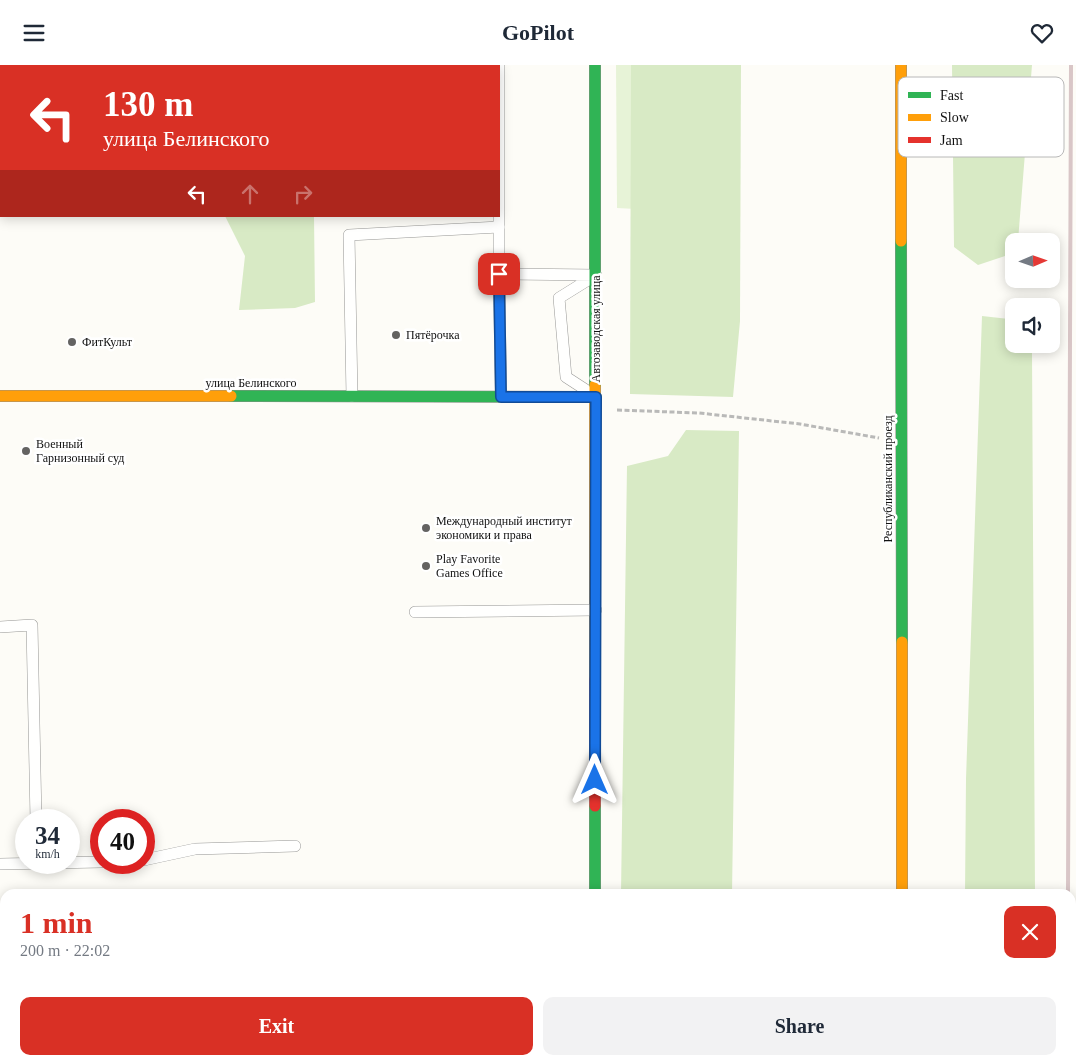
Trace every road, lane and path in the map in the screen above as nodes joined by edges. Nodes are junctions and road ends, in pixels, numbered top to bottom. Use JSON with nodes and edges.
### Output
{"nodes":[{"id":1,"x":595,"y":65,"type":"edge"},
{"id":2,"x":902,"y":157,"type":"edge"},
{"id":3,"x":499,"y":217,"type":"edge"},
{"id":4,"x":499,"y":227,"type":"junction"},
{"id":5,"x":499,"y":274,"type":"junction"},
{"id":6,"x":596,"y":275,"type":"junction"},
{"id":7,"x":0,"y":396,"type":"edge"},
{"id":8,"x":352,"y":396,"type":"junction"},
{"id":9,"x":501,"y":397,"type":"junction"},
{"id":10,"x":596,"y":397,"type":"junction"},
{"id":11,"x":596,"y":410,"type":"junction"},
{"id":12,"x":902,"y":443,"type":"junction"},
{"id":13,"x":596,"y":610,"type":"junction"},
{"id":14,"x":415,"y":611,"type":"dead end"},
{"id":15,"x":0,"y":627,"type":"edge"},
{"id":16,"x":36,"y":809,"type":"edge"},
{"id":17,"x":295,"y":846,"type":"dead end"},
{"id":18,"x":155,"y":858,"type":"edge"},
{"id":19,"x":0,"y":864,"type":"edge"},
{"id":20,"x":15,"y":864,"type":"edge"},
{"id":21,"x":595,"y":889,"type":"edge"},
{"id":22,"x":902,"y":889,"type":"edge"}],
"edges":[{"from":1,"to":6,"type":"street","name":"Автозаводская улица"},
{"from":2,"to":12,"type":"street","name":"Республиканский проезд"},
{"from":3,"to":4,"type":"lane"},
{"from":4,"to":5,"type":"lane"},
{"from":4,"to":8,"type":"lane"},
{"from":5,"to":6,"type":"lane"},
{"from":5,"to":9,"type":"lane"},
{"from":6,"to":10,"type":"street","name":"Автозаводская улица"},
{"from":6,"to":10,"type":"lane"},
{"from":7,"to":8,"type":"street","name":"улица Белинского"},
{"from":8,"to":9,"type":"street","name":"улица Белинского"},
{"from":9,"to":10,"type":"street","name":"улица Белинского"},
{"from":10,"to":11,"type":"street","name":"Автозаводская улица"},
{"from":11,"to":12,"type":"path"},
{"from":11,"to":13,"type":"street","name":"Автозаводская улица"},
{"from":12,"to":22,"type":"street","name":"Республиканский проезд"},
{"from":13,"to":14,"type":"lane"},
{"from":13,"to":21,"type":"street","name":"Автозаводская улица"},
{"from":15,"to":16,"type":"lane"},
{"from":17,"to":18,"type":"lane"},
{"from":19,"to":20,"type":"lane"}]}
